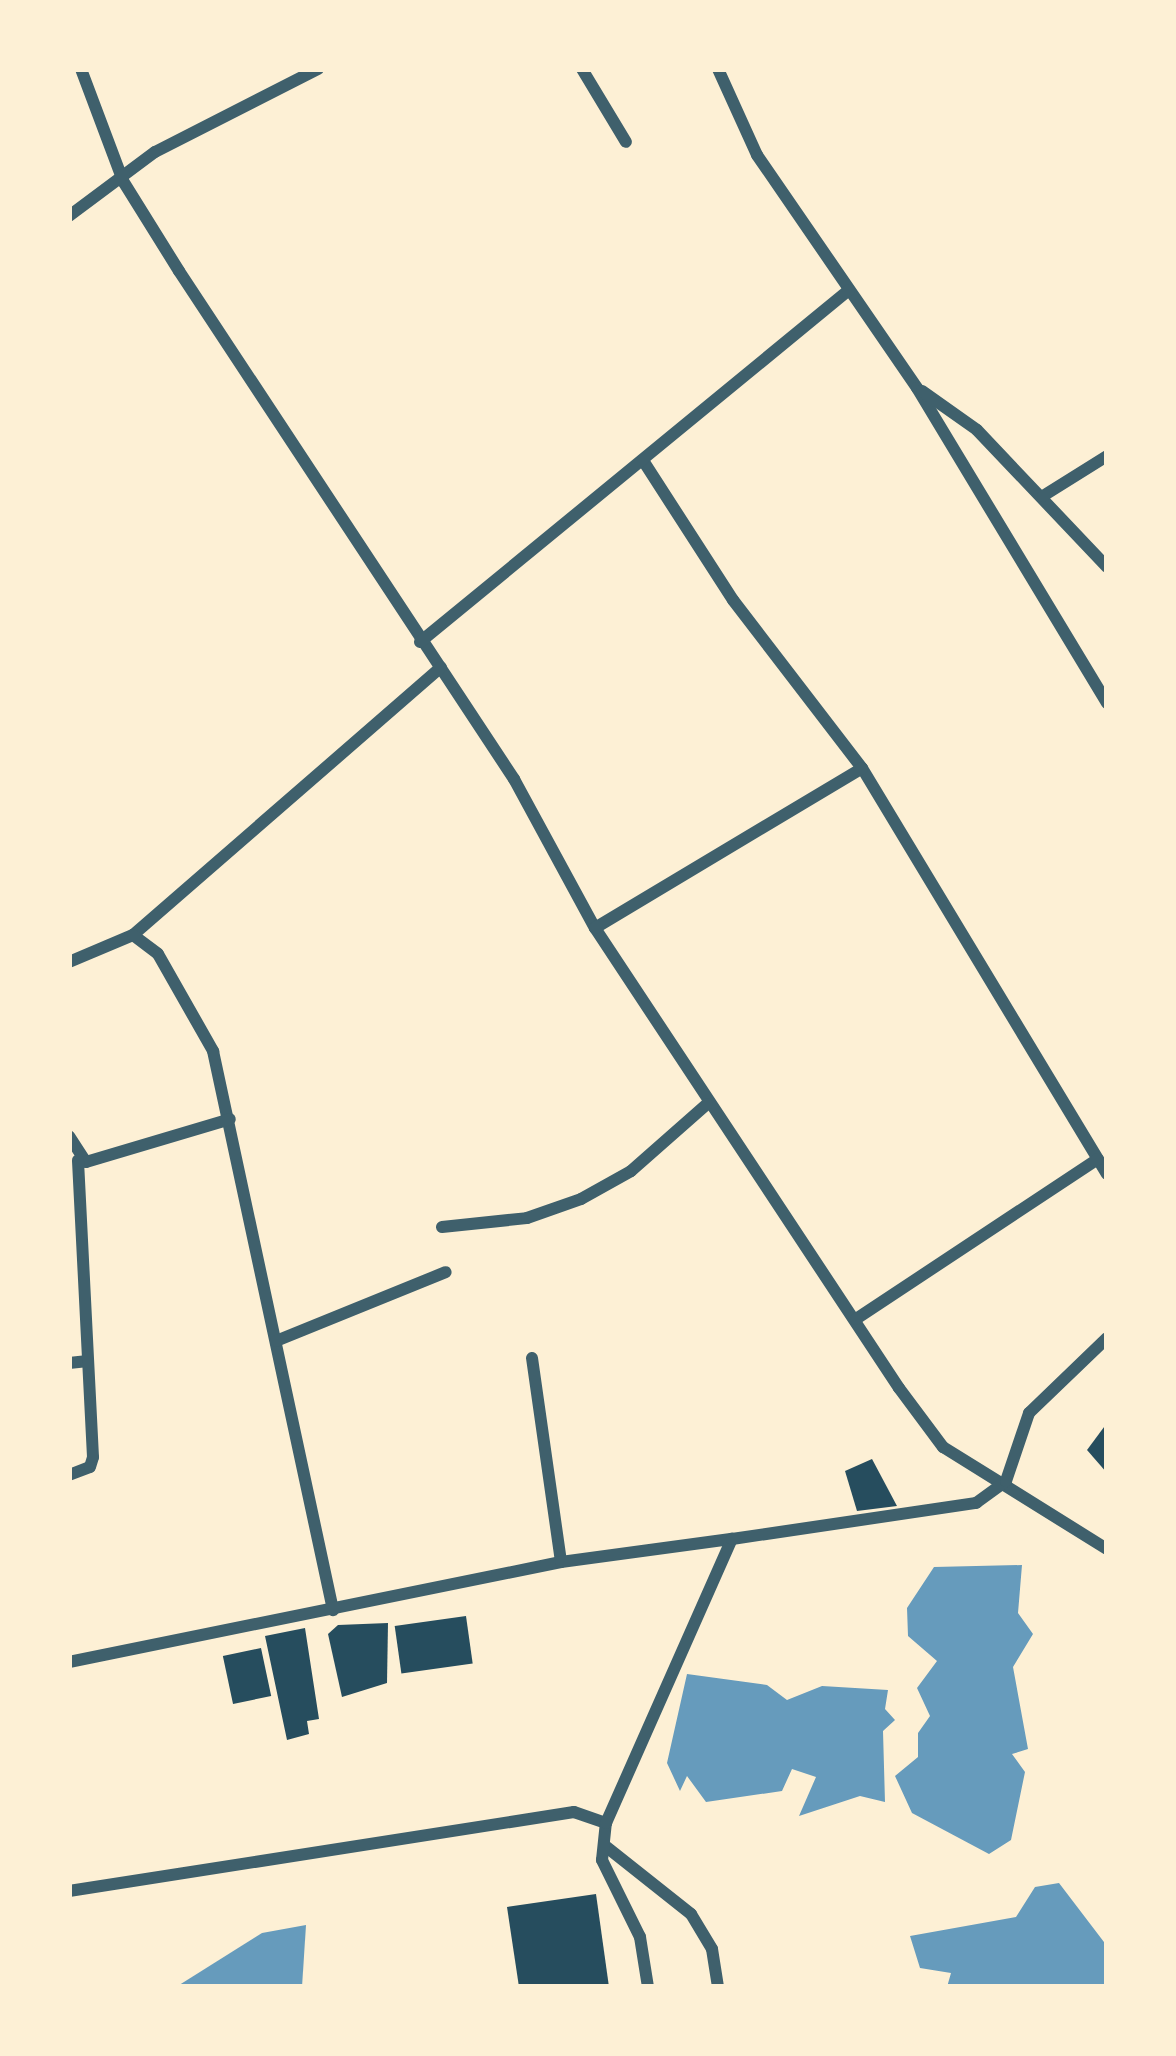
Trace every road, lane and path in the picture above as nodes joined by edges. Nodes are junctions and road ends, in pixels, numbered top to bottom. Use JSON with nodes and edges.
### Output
{"nodes":[{"id":1,"x":81,"y":69,"type":"edge"},
{"id":2,"x":318,"y":69,"type":"edge"},
{"id":3,"x":582,"y":69,"type":"edge"},
{"id":4,"x":718,"y":69,"type":"edge"},
{"id":5,"x":626,"y":142,"type":"dead end"},
{"id":6,"x":123,"y":181,"type":"junction"},
{"id":7,"x":69,"y":216,"type":"edge"},
{"id":8,"x":849,"y":290,"type":"junction"},
{"id":9,"x":917,"y":388,"type":"junction"},
{"id":10,"x":1107,"y":456,"type":"edge"},
{"id":11,"x":644,"y":462,"type":"junction"},
{"id":12,"x":1042,"y":496,"type":"junction"},
{"id":13,"x":1107,"y":567,"type":"edge"},
{"id":14,"x":420,"y":642,"type":"junction"},
{"id":15,"x":441,"y":667,"type":"junction"},
{"id":16,"x":1107,"y":703,"type":"edge"},
{"id":17,"x":862,"y":768,"type":"junction"},
{"id":18,"x":595,"y":928,"type":"junction"},
{"id":19,"x":134,"y":935,"type":"junction"},
{"id":20,"x":69,"y":962,"type":"edge"},
{"id":21,"x":707,"y":1103,"type":"junction"},
{"id":22,"x":230,"y":1119,"type":"junction"},
{"id":23,"x":69,"y":1136,"type":"edge"},
{"id":24,"x":1098,"y":1159,"type":"junction"},
{"id":25,"x":78,"y":1160,"type":"junction"},
{"id":26,"x":1107,"y":1174,"type":"edge"},
{"id":27,"x":442,"y":1227,"type":"dead end"},
{"id":28,"x":75,"y":1246,"type":"edge"},
{"id":29,"x":446,"y":1272,"type":"dead end"},
{"id":30,"x":856,"y":1319,"type":"junction"},
{"id":31,"x":1107,"y":1338,"type":"edge"},
{"id":32,"x":277,"y":1341,"type":"junction"},
{"id":33,"x":532,"y":1358,"type":"dead end"},
{"id":34,"x":88,"y":1361,"type":"junction"},
{"id":35,"x":69,"y":1363,"type":"edge"},
{"id":36,"x":69,"y":1474,"type":"edge"},
{"id":37,"x":1006,"y":1481,"type":"junction"},
{"id":38,"x":732,"y":1539,"type":"junction"},
{"id":39,"x":1107,"y":1549,"type":"edge"},
{"id":40,"x":561,"y":1562,"type":"junction"},
{"id":41,"x":333,"y":1610,"type":"junction"},
{"id":42,"x":69,"y":1662,"type":"edge"},
{"id":43,"x":605,"y":1823,"type":"junction"},
{"id":44,"x":604,"y":1845,"type":"junction"},
{"id":45,"x":69,"y":1891,"type":"edge"},
{"id":46,"x":648,"y":1987,"type":"edge"},
{"id":47,"x":718,"y":1987,"type":"edge"}],
"edges":[{"from":1,"to":6,"type":"street"},
{"from":2,"to":6,"type":"street"},
{"from":3,"to":5,"type":"street"},
{"from":4,"to":8,"type":"street"},
{"from":6,"to":7,"type":"street"},
{"from":6,"to":14,"type":"street"},
{"from":8,"to":9,"type":"street"},
{"from":8,"to":11,"type":"street"},
{"from":9,"to":12,"type":"street"},
{"from":9,"to":16,"type":"street"},
{"from":10,"to":12,"type":"street"},
{"from":11,"to":14,"type":"street"},
{"from":11,"to":17,"type":"street"},
{"from":12,"to":13,"type":"street"},
{"from":14,"to":15,"type":"street"},
{"from":15,"to":18,"type":"street"},
{"from":15,"to":19,"type":"street"},
{"from":17,"to":18,"type":"street"},
{"from":17,"to":24,"type":"street"},
{"from":18,"to":21,"type":"street"},
{"from":19,"to":20,"type":"street"},
{"from":19,"to":22,"type":"street"},
{"from":21,"to":27,"type":"street"},
{"from":21,"to":30,"type":"street"},
{"from":22,"to":25,"type":"street"},
{"from":22,"to":32,"type":"street"},
{"from":23,"to":25,"type":"street"},
{"from":24,"to":26,"type":"street"},
{"from":24,"to":30,"type":"street"},
{"from":25,"to":28,"type":"street"},
{"from":28,"to":34,"type":"street"},
{"from":29,"to":32,"type":"street"},
{"from":30,"to":37,"type":"street"},
{"from":31,"to":37,"type":"street"},
{"from":32,"to":41,"type":"street"},
{"from":33,"to":40,"type":"street"},
{"from":34,"to":35,"type":"street"},
{"from":34,"to":36,"type":"street"},
{"from":37,"to":38,"type":"street"},
{"from":37,"to":39,"type":"street"},
{"from":38,"to":40,"type":"street"},
{"from":38,"to":43,"type":"street"},
{"from":40,"to":41,"type":"street"},
{"from":41,"to":42,"type":"street"},
{"from":43,"to":44,"type":"street"},
{"from":43,"to":45,"type":"street"},
{"from":44,"to":46,"type":"street"},
{"from":44,"to":47,"type":"street"}]}
